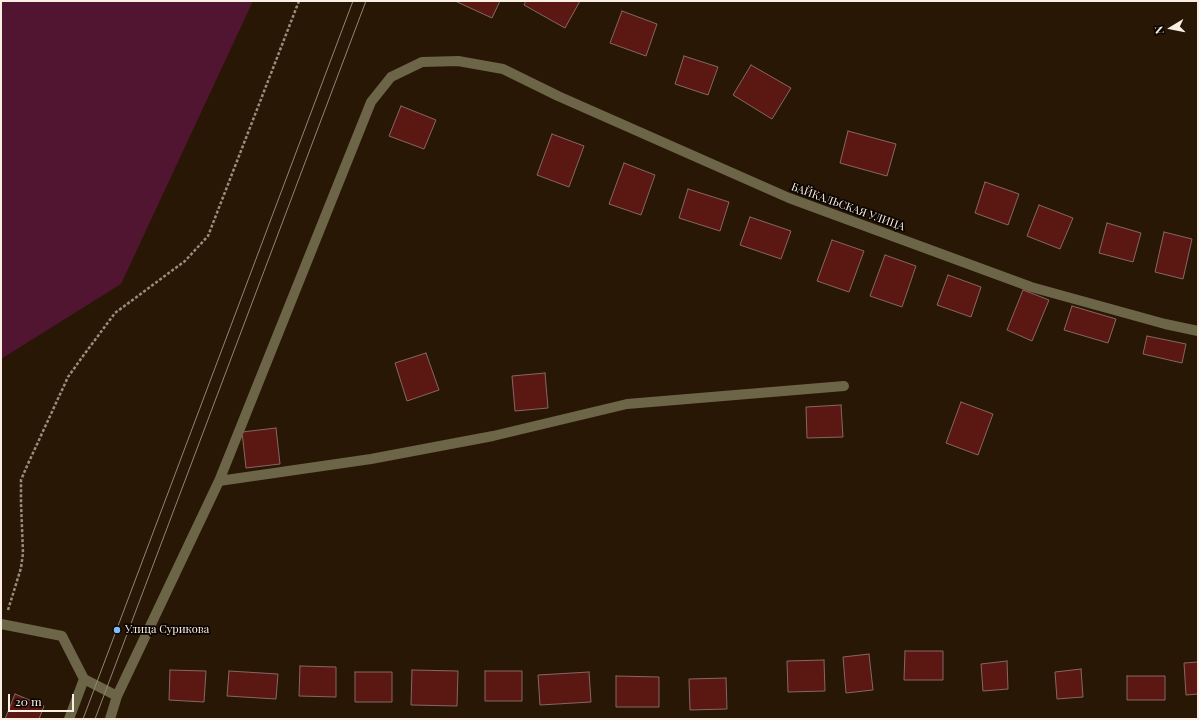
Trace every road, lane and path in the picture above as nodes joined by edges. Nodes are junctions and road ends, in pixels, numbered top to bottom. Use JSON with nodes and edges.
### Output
{"nodes":[{"id":1,"x":299,"y":1,"type":"edge"},
{"id":2,"x":1198,"y":331,"type":"edge"},
{"id":3,"x":844,"y":386,"type":"dead end"},
{"id":4,"x":219,"y":481,"type":"junction"},
{"id":5,"x":2,"y":624,"type":"edge"},
{"id":6,"x":84,"y":679,"type":"junction"},
{"id":7,"x":117,"y":696,"type":"junction"},
{"id":8,"x":69,"y":719,"type":"edge"},
{"id":9,"x":110,"y":719,"type":"edge"}],
"edges":[{"from":1,"to":5,"type":"path"},
{"from":2,"to":4,"type":"street","name":"БАЙКАЛЬСКАЯ УЛИЦА"},
{"from":3,"to":4,"type":"street"},
{"from":4,"to":7,"type":"street","name":"БАЙКАЛЬСКАЯ УЛИЦА"},
{"from":5,"to":6,"type":"street"},
{"from":6,"to":7,"type":"street"},
{"from":6,"to":8,"type":"street"},
{"from":7,"to":9,"type":"street","name":"БАЙКАЛЬСКАЯ УЛИЦА"}]}
